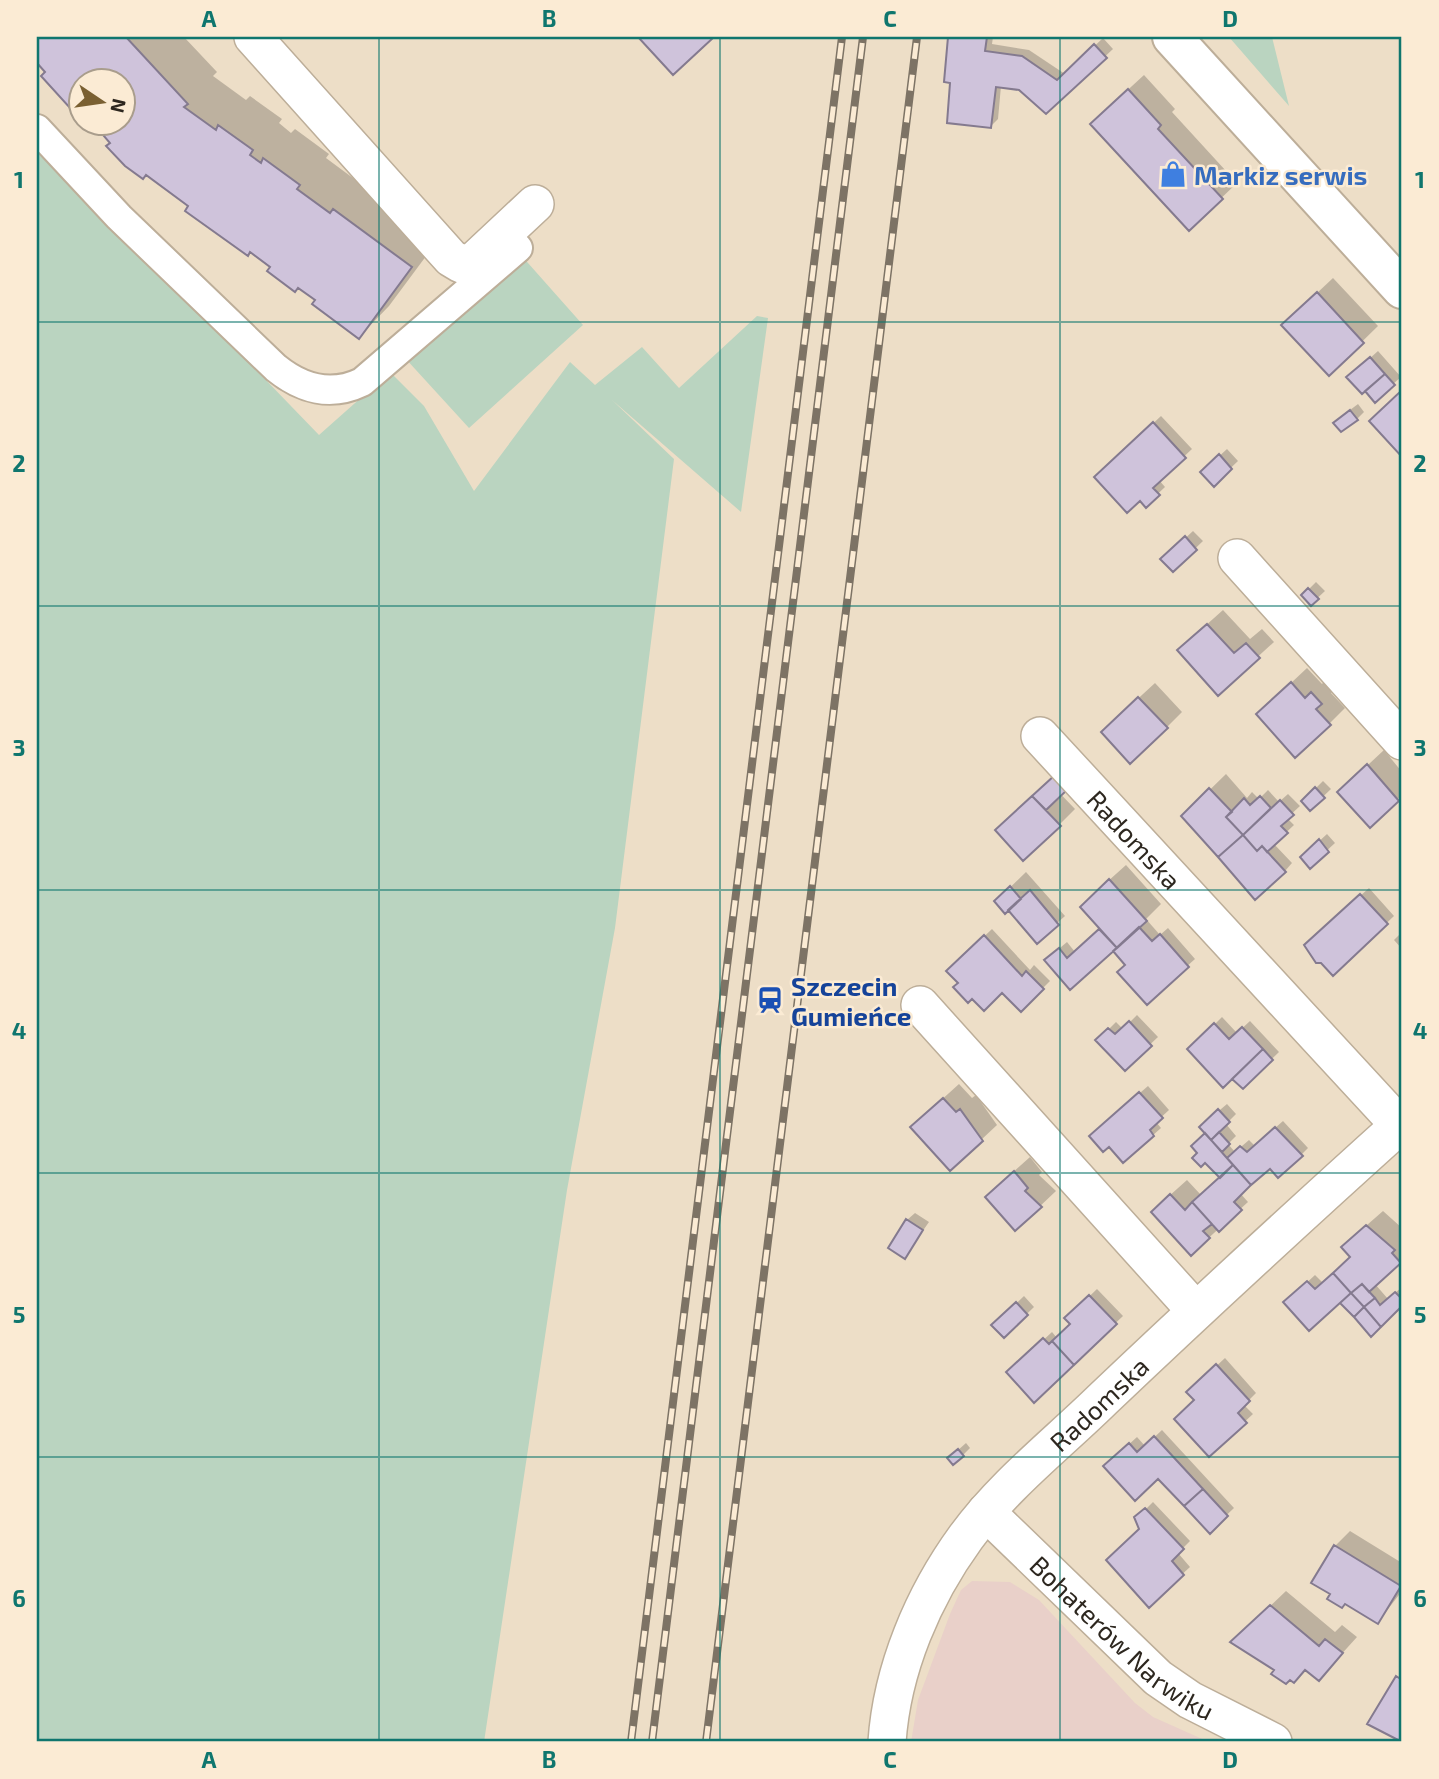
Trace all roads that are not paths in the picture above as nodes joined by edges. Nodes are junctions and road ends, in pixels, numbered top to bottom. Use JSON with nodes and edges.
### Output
{"nodes":[{"id":1,"x":253,"y":37,"type":"edge"},
{"id":2,"x":1172,"y":37,"type":"edge"},
{"id":3,"x":37,"y":129,"type":"edge"},
{"id":4,"x":535,"y":204,"type":"dead end"},
{"id":5,"x":504,"y":233,"type":"junction"},
{"id":6,"x":1402,"y":289,"type":"edge"},
{"id":7,"x":1237,"y":558,"type":"dead end"},
{"id":8,"x":1040,"y":736,"type":"dead end"},
{"id":9,"x":1402,"y":741,"type":"edge"},
{"id":10,"x":920,"y":1005,"type":"dead end"},
{"id":11,"x":1401,"y":1125,"type":"edge"},
{"id":12,"x":1196,"y":1311,"type":"junction"},
{"id":13,"x":986,"y":1513,"type":"junction"},
{"id":14,"x":887,"y":1742,"type":"edge"},
{"id":15,"x":1273,"y":1742,"type":"edge"}],
"edges":[{"from":1,"to":5,"type":"street"},
{"from":2,"to":6,"type":"street"},
{"from":3,"to":5,"type":"street"},
{"from":4,"to":5,"type":"street"},
{"from":7,"to":9,"type":"street"},
{"from":8,"to":11,"type":"street","name":"Radomska"},
{"from":10,"to":12,"type":"street"},
{"from":11,"to":12,"type":"street","name":"Radomska"},
{"from":12,"to":13,"type":"street","name":"Radomska"},
{"from":13,"to":14,"type":"street","name":"Radomska"},
{"from":13,"to":15,"type":"street","name":"Bohaterów Narwiku"}]}
